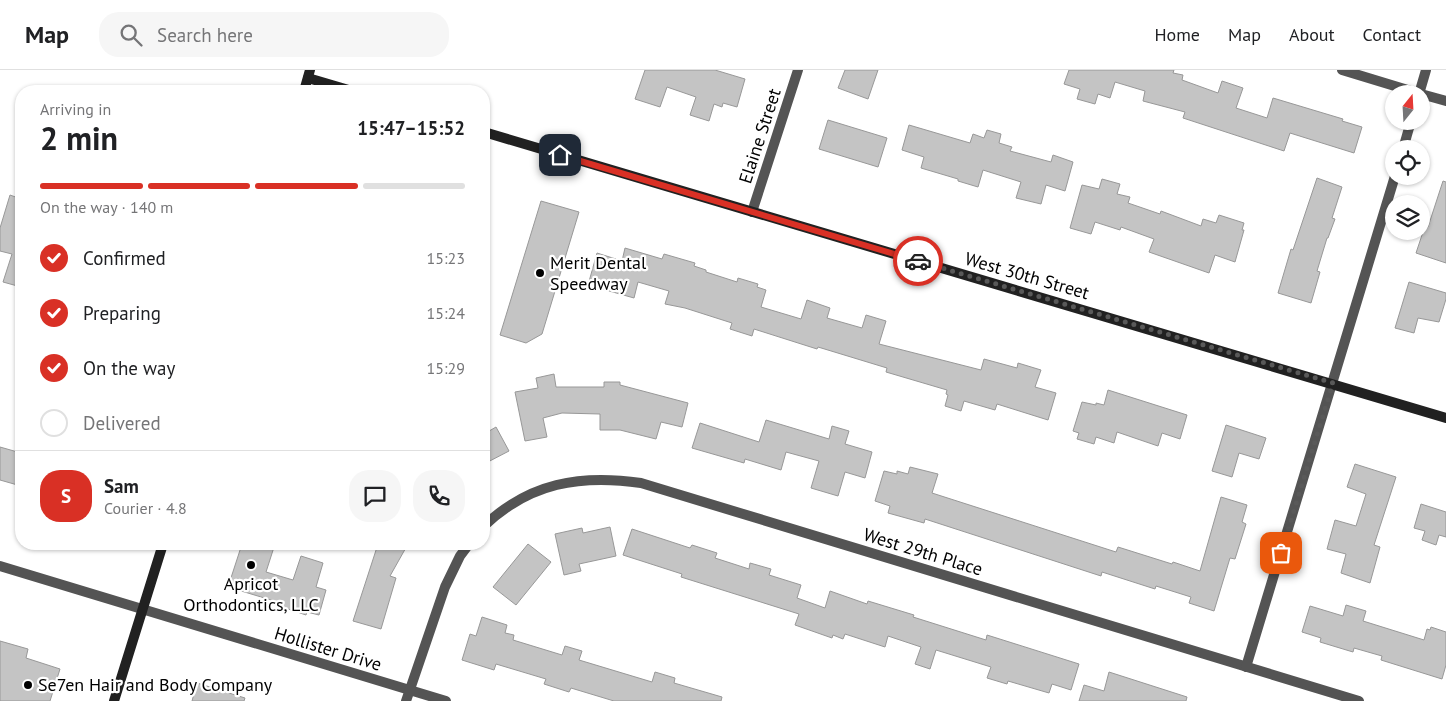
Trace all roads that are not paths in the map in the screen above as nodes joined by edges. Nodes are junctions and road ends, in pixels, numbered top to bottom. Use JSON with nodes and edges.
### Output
{"nodes":[{"id":1,"x":798,"y":70,"type":"edge"},
{"id":2,"x":1342,"y":70,"type":"edge"},
{"id":3,"x":1426,"y":70,"type":"edge"},
{"id":4,"x":309,"y":74,"type":"edge"},
{"id":5,"x":337,"y":85,"type":"edge"},
{"id":6,"x":1391,"y":85,"type":"edge"},
{"id":7,"x":1422,"y":85,"type":"edge"},
{"id":8,"x":1430,"y":97,"type":"edge"},
{"id":9,"x":1446,"y":102,"type":"edge"},
{"id":10,"x":490,"y":134,"type":"edge"},
{"id":11,"x":1392,"y":185,"type":"edge"},
{"id":12,"x":752,"y":212,"type":"junction"},
{"id":13,"x":1333,"y":383,"type":"junction"},
{"id":14,"x":1446,"y":418,"type":"edge"},
{"id":15,"x":490,"y":521,"type":"edge"},
{"id":16,"x":160,"y":550,"type":"edge"},
{"id":17,"x":464,"y":550,"type":"edge"},
{"id":18,"x":0,"y":566,"type":"edge"},
{"id":19,"x":142,"y":610,"type":"junction"},
{"id":20,"x":1246,"y":667,"type":"junction"},
{"id":21,"x":410,"y":690,"type":"junction"},
{"id":22,"x":114,"y":701,"type":"edge"},
{"id":23,"x":406,"y":701,"type":"edge"},
{"id":24,"x":446,"y":701,"type":"edge"},
{"id":25,"x":1359,"y":701,"type":"edge"}],
"edges":[{"from":1,"to":12,"type":"street","name":"Elaine Street"},
{"from":2,"to":6,"type":"street"},
{"from":3,"to":7,"type":"street"},
{"from":4,"to":5,"type":"street"},
{"from":8,"to":9,"type":"street"},
{"from":10,"to":12,"type":"street","name":"West 30th Street"},
{"from":11,"to":13,"type":"street"},
{"from":12,"to":13,"type":"street","name":"West 30th Street"},
{"from":13,"to":14,"type":"street","name":"West 30th Street"},
{"from":13,"to":20,"type":"street"},
{"from":15,"to":20,"type":"street","name":"West 29th Place"},
{"from":16,"to":19,"type":"street"},
{"from":17,"to":21,"type":"street"},
{"from":18,"to":19,"type":"street","name":"Hollister Drive"},
{"from":19,"to":21,"type":"street","name":"Hollister Drive"},
{"from":19,"to":22,"type":"street"},
{"from":20,"to":25,"type":"street","name":"West 29th Place"},
{"from":21,"to":23,"type":"street"},
{"from":21,"to":24,"type":"street","name":"Hollister Drive"}]}
